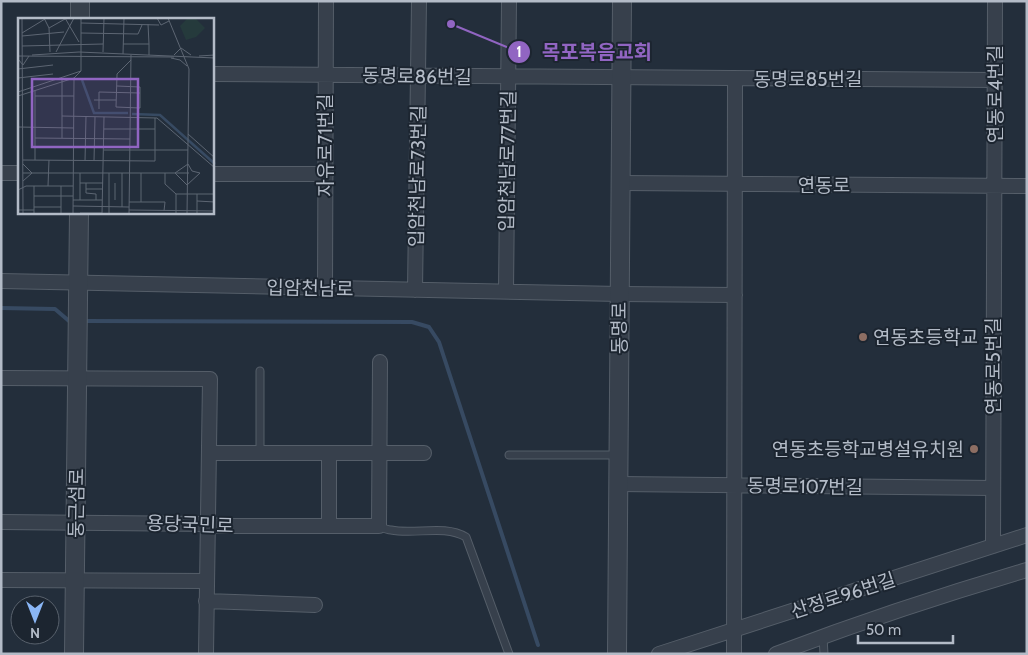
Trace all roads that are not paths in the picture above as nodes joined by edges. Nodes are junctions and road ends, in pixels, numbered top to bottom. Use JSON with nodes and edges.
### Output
{"nodes":[{"id":1,"x":80,"y":1,"type":"edge"},
{"id":2,"x":326,"y":1,"type":"edge"},
{"id":3,"x":419,"y":1,"type":"edge"},
{"id":4,"x":509,"y":1,"type":"edge"},
{"id":5,"x":622,"y":1,"type":"edge"},
{"id":6,"x":995,"y":1,"type":"edge"},
{"id":7,"x":80,"y":18,"type":"edge"},
{"id":8,"x":214,"y":74,"type":"edge"},
{"id":9,"x":325,"y":75,"type":"junction"},
{"id":10,"x":418,"y":76,"type":"junction"},
{"id":11,"x":508,"y":77,"type":"junction"},
{"id":12,"x":621,"y":78,"type":"junction"},
{"id":13,"x":735,"y":79,"type":"junction"},
{"id":14,"x":995,"y":80,"type":"junction"},
{"id":15,"x":1,"y":173,"type":"edge"},
{"id":16,"x":18,"y":173,"type":"edge"},
{"id":17,"x":214,"y":174,"type":"edge"},
{"id":18,"x":326,"y":174,"type":"junction"},
{"id":19,"x":620,"y":183,"type":"junction"},
{"id":20,"x":735,"y":184,"type":"junction"},
{"id":21,"x":994,"y":186,"type":"junction"},
{"id":22,"x":1027,"y":186,"type":"edge"},
{"id":23,"x":79,"y":214,"type":"edge"},
{"id":24,"x":1,"y":281,"type":"edge"},
{"id":25,"x":78,"y":286,"type":"junction"},
{"id":26,"x":326,"y":288,"type":"junction"},
{"id":27,"x":415,"y":290,"type":"junction"},
{"id":28,"x":506,"y":291,"type":"junction"},
{"id":29,"x":620,"y":294,"type":"junction"},
{"id":30,"x":735,"y":295,"type":"junction"},
{"id":31,"x":380,"y":362,"type":"dead end"},
{"id":32,"x":260,"y":371,"type":"dead end"},
{"id":33,"x":1,"y":378,"type":"edge"},
{"id":34,"x":77,"y":379,"type":"junction"},
{"id":35,"x":208,"y":453,"type":"junction"},
{"id":36,"x":260,"y":453,"type":"junction"},
{"id":37,"x":329,"y":453,"type":"junction"},
{"id":38,"x":379,"y":453,"type":"junction"},
{"id":39,"x":424,"y":453,"type":"dead end"},
{"id":40,"x":509,"y":455,"type":"dead end"},
{"id":41,"x":618,"y":455,"type":"junction"},
{"id":42,"x":618,"y":484,"type":"junction"},
{"id":43,"x":735,"y":485,"type":"junction"},
{"id":44,"x":993,"y":488,"type":"junction"},
{"id":45,"x":1,"y":522,"type":"edge"},
{"id":46,"x":76,"y":522,"type":"junction"},
{"id":47,"x":208,"y":524,"type":"junction"},
{"id":48,"x":329,"y":526,"type":"junction"},
{"id":49,"x":379,"y":526,"type":"junction"},
{"id":50,"x":1027,"y":535,"type":"edge"},
{"id":51,"x":993,"y":546,"type":"junction"},
{"id":52,"x":1027,"y":570,"type":"edge"},
{"id":53,"x":1,"y":580,"type":"edge"},
{"id":54,"x":75,"y":580,"type":"junction"},
{"id":55,"x":207,"y":581,"type":"junction"},
{"id":56,"x":206,"y":601,"type":"junction"},
{"id":57,"x":315,"y":605,"type":"dead end"},
{"id":58,"x":734,"y":630,"type":"junction"},
{"id":59,"x":823,"y":636,"type":"junction"},
{"id":60,"x":779,"y":653,"type":"edge"},
{"id":61,"x":74,"y":654,"type":"edge"},
{"id":62,"x":206,"y":654,"type":"edge"},
{"id":63,"x":509,"y":654,"type":"edge"},
{"id":64,"x":616,"y":654,"type":"edge"},
{"id":65,"x":659,"y":654,"type":"edge"},
{"id":66,"x":734,"y":654,"type":"edge"},
{"id":67,"x":824,"y":654,"type":"edge"}],
"edges":[{"from":1,"to":7,"type":"street"},
{"from":2,"to":9,"type":"street","name":"자유로71번길"},
{"from":3,"to":10,"type":"street","name":"입암천남로73번길"},
{"from":4,"to":11,"type":"street","name":"입암천남로77번길"},
{"from":5,"to":12,"type":"street","name":"동명로"},
{"from":6,"to":14,"type":"street","name":"연동로4번길"},
{"from":8,"to":9,"type":"street","name":"동명로86번길"},
{"from":9,"to":10,"type":"street","name":"동명로86번길"},
{"from":9,"to":18,"type":"street","name":"자유로71번길"},
{"from":10,"to":11,"type":"street","name":"동명로86번길"},
{"from":10,"to":27,"type":"street","name":"입암천남로73번길"},
{"from":11,"to":12,"type":"street","name":"동명로86번길"},
{"from":11,"to":28,"type":"street","name":"입암천남로77번길"},
{"from":12,"to":13,"type":"street","name":"동명로85번길"},
{"from":12,"to":19,"type":"street","name":"동명로"},
{"from":13,"to":14,"type":"street","name":"동명로85번길"},
{"from":13,"to":20,"type":"street"},
{"from":14,"to":21,"type":"street","name":"연동로4번길"},
{"from":15,"to":16,"type":"street"},
{"from":17,"to":18,"type":"street"},
{"from":18,"to":26,"type":"street","name":"자유로71번길"},
{"from":19,"to":20,"type":"street","name":"연동로"},
{"from":19,"to":29,"type":"street","name":"동명로"},
{"from":20,"to":21,"type":"street","name":"연동로"},
{"from":20,"to":30,"type":"street"},
{"from":21,"to":22,"type":"street","name":"연동로"},
{"from":21,"to":44,"type":"street","name":"연동로5번길"},
{"from":23,"to":25,"type":"street"},
{"from":24,"to":25,"type":"street","name":"입암천남로"},
{"from":25,"to":26,"type":"street","name":"입암천남로"},
{"from":25,"to":34,"type":"street","name":"둥근섬로"},
{"from":26,"to":27,"type":"street","name":"입암천남로"},
{"from":27,"to":28,"type":"street","name":"입암천남로"},
{"from":28,"to":29,"type":"street","name":"입암천남로"},
{"from":29,"to":30,"type":"street","name":"입암천남로"},
{"from":29,"to":41,"type":"street","name":"동명로"},
{"from":30,"to":43,"type":"street"},
{"from":31,"to":38,"type":"street"},
{"from":32,"to":36,"type":"lane"},
{"from":33,"to":34,"type":"street"},
{"from":34,"to":35,"type":"street"},
{"from":34,"to":46,"type":"street","name":"둥근섬로"},
{"from":35,"to":36,"type":"street"},
{"from":35,"to":47,"type":"street"},
{"from":36,"to":37,"type":"street"},
{"from":37,"to":38,"type":"street"},
{"from":37,"to":48,"type":"street"},
{"from":38,"to":39,"type":"street"},
{"from":38,"to":49,"type":"street"},
{"from":40,"to":41,"type":"lane"},
{"from":41,"to":42,"type":"street","name":"동명로"},
{"from":42,"to":43,"type":"street","name":"동명로107번길"},
{"from":42,"to":64,"type":"street","name":"동명로"},
{"from":43,"to":44,"type":"street","name":"동명로107번길"},
{"from":43,"to":58,"type":"street"},
{"from":44,"to":51,"type":"street","name":"연동로5번길"},
{"from":45,"to":46,"type":"street","name":"용당국민로"},
{"from":46,"to":47,"type":"street","name":"용당국민로"},
{"from":46,"to":54,"type":"street","name":"둥근섬로"},
{"from":47,"to":48,"type":"street","name":"용당국민로"},
{"from":47,"to":55,"type":"street"},
{"from":48,"to":49,"type":"street","name":"용당국민로"},
{"from":49,"to":63,"type":"lane"},
{"from":50,"to":51,"type":"street","name":"산정로96번길"},
{"from":51,"to":58,"type":"street","name":"산정로96번길"},
{"from":52,"to":59,"type":"street"},
{"from":53,"to":54,"type":"street"},
{"from":54,"to":55,"type":"street"},
{"from":54,"to":61,"type":"street","name":"둥근섬로"},
{"from":55,"to":56,"type":"street"},
{"from":56,"to":57,"type":"street"},
{"from":56,"to":62,"type":"street"},
{"from":58,"to":65,"type":"street","name":"산정로96번길"},
{"from":58,"to":66,"type":"street"},
{"from":59,"to":60,"type":"street"},
{"from":59,"to":67,"type":"lane"}]}
